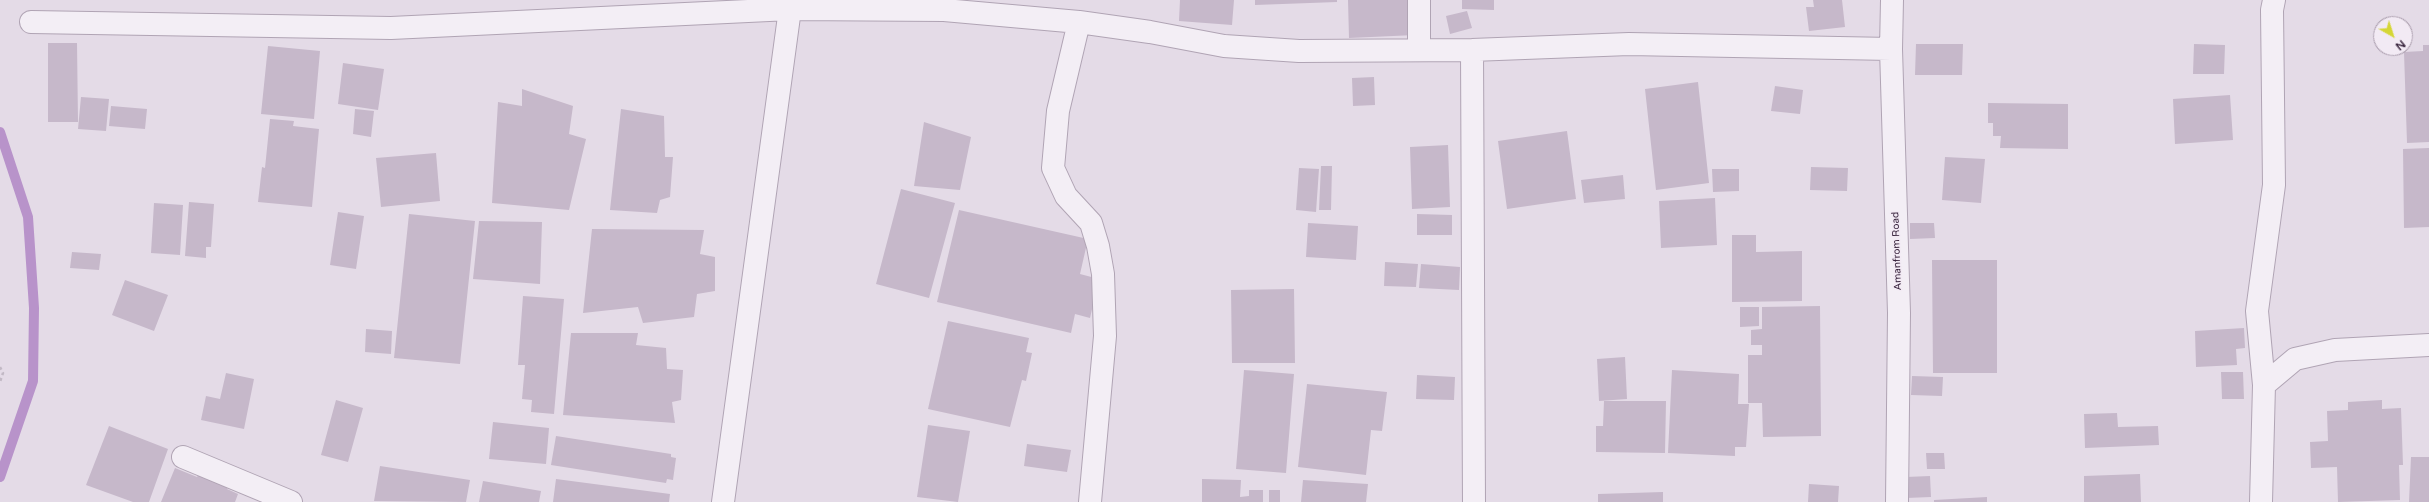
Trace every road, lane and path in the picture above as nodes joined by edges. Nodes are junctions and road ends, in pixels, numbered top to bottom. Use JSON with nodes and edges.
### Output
{"nodes":[{"id":1,"x":1419,"y":0,"type":"edge"},
{"id":2,"x":1892,"y":0,"type":"edge"},
{"id":3,"x":2274,"y":0,"type":"edge"},
{"id":4,"x":790,"y":10,"type":"junction"},
{"id":5,"x":31,"y":22,"type":"dead end"},
{"id":6,"x":1079,"y":22,"type":"junction"},
{"id":7,"x":1420,"y":48,"type":"junction"},
{"id":8,"x":1891,"y":49,"type":"junction"},
{"id":9,"x":1472,"y":50,"type":"junction"},
{"id":10,"x":2429,"y":345,"type":"edge"},
{"id":11,"x":0,"y":367,"type":"edge"},
{"id":12,"x":0,"y":382,"type":"edge"},
{"id":13,"x":2264,"y":385,"type":"junction"},
{"id":14,"x":183,"y":457,"type":"dead end"},
{"id":15,"x":291,"y":502,"type":"edge"},
{"id":16,"x":723,"y":502,"type":"edge"},
{"id":17,"x":1090,"y":502,"type":"edge"},
{"id":18,"x":1474,"y":502,"type":"edge"},
{"id":19,"x":1896,"y":502,"type":"edge"},
{"id":20,"x":2261,"y":502,"type":"edge"}],
"edges":[{"from":1,"to":7,"type":"street"},
{"from":2,"to":8,"type":"street","name":"Amanfrom Road"},
{"from":3,"to":13,"type":"street"},
{"from":4,"to":5,"type":"street"},
{"from":4,"to":6,"type":"street"},
{"from":4,"to":16,"type":"street"},
{"from":6,"to":7,"type":"street"},
{"from":6,"to":17,"type":"street"},
{"from":7,"to":9,"type":"street"},
{"from":8,"to":9,"type":"street"},
{"from":8,"to":19,"type":"street","name":"Amanfrom Road"},
{"from":9,"to":18,"type":"street"},
{"from":10,"to":13,"type":"street"},
{"from":11,"to":12,"type":"path"},
{"from":13,"to":20,"type":"street"},
{"from":14,"to":15,"type":"street"}]}
